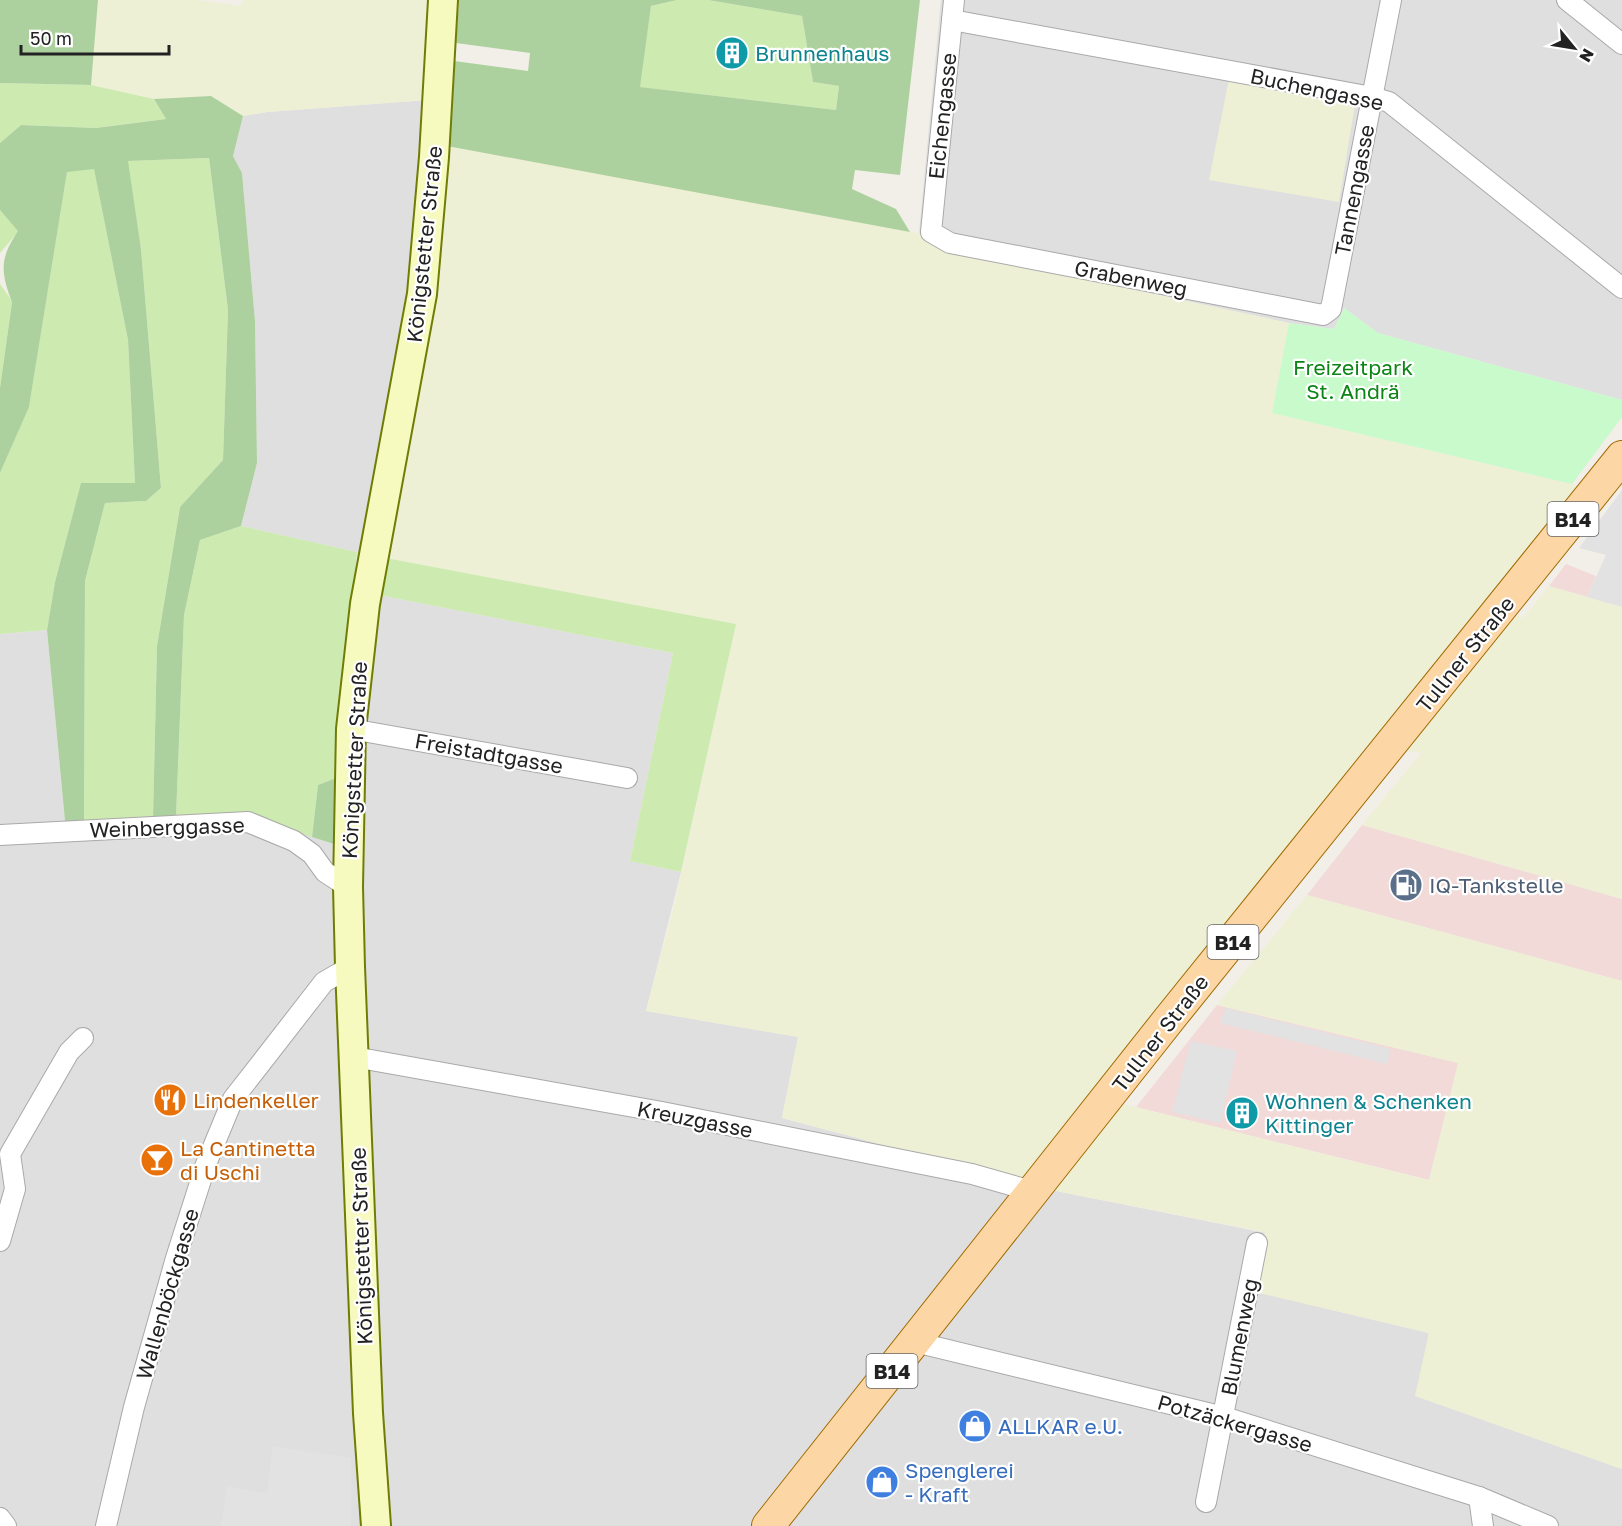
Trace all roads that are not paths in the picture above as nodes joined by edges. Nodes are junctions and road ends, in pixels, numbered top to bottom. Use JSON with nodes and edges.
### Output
{"nodes":[{"id":1,"x":443,"y":0,"type":"edge"},
{"id":2,"x":1391,"y":0,"type":"edge"},
{"id":3,"x":1567,"y":0,"type":"edge"},
{"id":4,"x":953,"y":10,"type":"edge"},
{"id":5,"x":1622,"y":44,"type":"edge"},
{"id":6,"x":1372,"y":97,"type":"junction"},
{"id":7,"x":930,"y":232,"type":"joint"},
{"id":8,"x":1622,"y":288,"type":"edge"},
{"id":9,"x":1331,"y":309,"type":"joint"},
{"id":10,"x":1622,"y":457,"type":"edge"},
{"id":11,"x":351,"y":729,"type":"junction"},
{"id":12,"x":627,"y":778,"type":"dead end"},
{"id":13,"x":0,"y":835,"type":"edge"},
{"id":14,"x":348,"y":887,"type":"junction"},
{"id":15,"x":350,"y":967,"type":"junction"},
{"id":16,"x":83,"y":1038,"type":"dead end"},
{"id":17,"x":354,"y":1057,"type":"junction"},
{"id":18,"x":1035,"y":1192,"type":"junction"},
{"id":19,"x":0,"y":1241,"type":"edge"},
{"id":20,"x":1257,"y":1243,"type":"dead end"},
{"id":21,"x":915,"y":1342,"type":"junction"},
{"id":22,"x":1224,"y":1418,"type":"junction"},
{"id":23,"x":1479,"y":1497,"type":"junction"},
{"id":24,"x":1206,"y":1502,"type":"dead end"},
{"id":25,"x":0,"y":1518,"type":"edge"},
{"id":26,"x":6,"y":1526,"type":"edge"},
{"id":27,"x":106,"y":1526,"type":"edge"},
{"id":28,"x":376,"y":1526,"type":"edge"},
{"id":29,"x":768,"y":1526,"type":"edge"},
{"id":30,"x":1483,"y":1526,"type":"edge"},
{"id":31,"x":1548,"y":1526,"type":"edge"}],
"edges":[{"from":1,"to":11,"type":"main road","name":"Königstetter Straße"},
{"from":2,"to":6,"type":"street","name":"Tannengasse"},
{"from":3,"to":5,"type":"street"},
{"from":4,"to":6,"type":"street","name":"Buchengasse"},
{"from":4,"to":7,"type":"street","name":"Eichengasse"},
{"from":6,"to":8,"type":"street","name":"Buchengasse"},
{"from":6,"to":9,"type":"street","name":"Tannengasse"},
{"from":7,"to":9,"type":"street","name":"Grabenweg"},
{"from":10,"to":18,"type":"main road","name":"Tullner Straße","number":"B14"},
{"from":11,"to":12,"type":"street","name":"Freistadtgasse"},
{"from":11,"to":14,"type":"main road","name":"Königstetter Straße"},
{"from":13,"to":14,"type":"street","name":"Weinberggasse"},
{"from":14,"to":15,"type":"main road","name":"Königstetter Straße"},
{"from":15,"to":17,"type":"main road","name":"Königstetter Straße"},
{"from":15,"to":27,"type":"street","name":"Wallenböckgasse"},
{"from":16,"to":19,"type":"street"},
{"from":17,"to":18,"type":"street","name":"Kreuzgasse"},
{"from":17,"to":28,"type":"main road","name":"Königstetter Straße"},
{"from":18,"to":21,"type":"main road","name":"Tullner Straße","number":"B14"},
{"from":20,"to":22,"type":"street","name":"Blumenweg"},
{"from":21,"to":22,"type":"street","name":"Potzäckergasse"},
{"from":21,"to":29,"type":"main road","name":"Tullner Straße","number":"B14"},
{"from":22,"to":23,"type":"street","name":"Potzäckergasse"},
{"from":22,"to":24,"type":"street","name":"Blumenweg"},
{"from":23,"to":30,"type":"street"},
{"from":23,"to":31,"type":"street","name":"Potzäckergasse"},
{"from":25,"to":26,"type":"street"}]}
